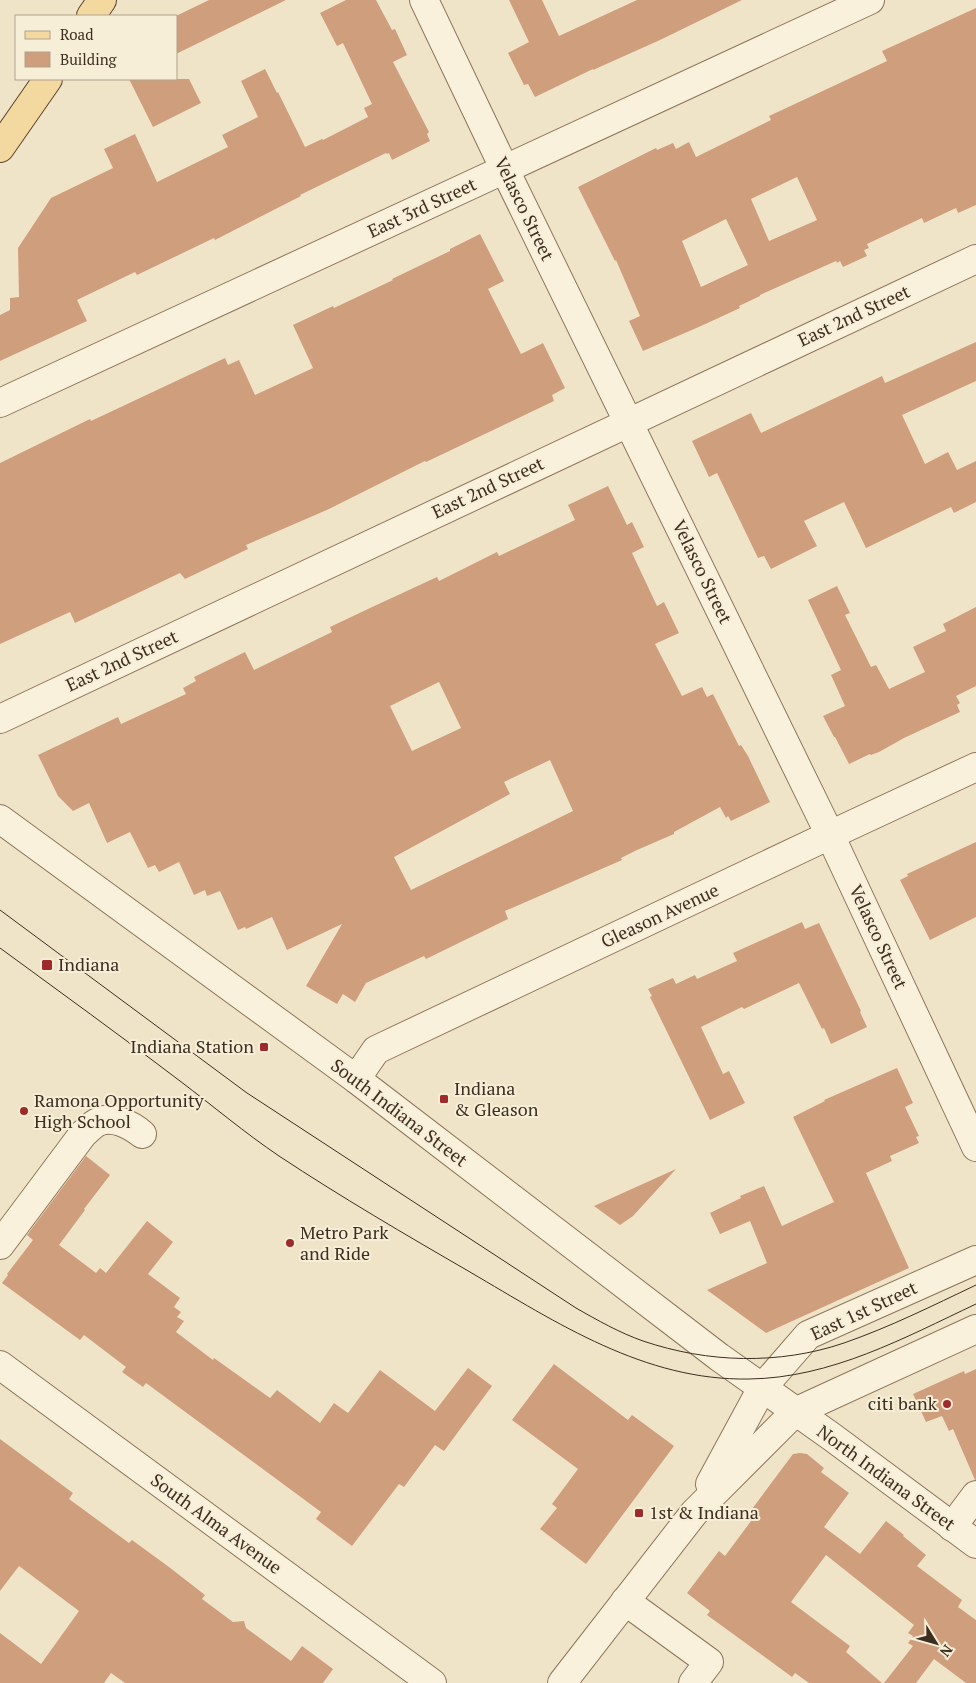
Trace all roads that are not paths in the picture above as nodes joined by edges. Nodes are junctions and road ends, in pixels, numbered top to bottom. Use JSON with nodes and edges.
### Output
{"nodes":[{"id":1,"x":102,"y":0,"type":"edge"},
{"id":2,"x":424,"y":0,"type":"edge"},
{"id":3,"x":870,"y":0,"type":"edge"},
{"id":4,"x":92,"y":15,"type":"edge"},
{"id":5,"x":47,"y":80,"type":"edge"},
{"id":6,"x":0,"y":148,"type":"edge"},
{"id":7,"x":505,"y":170,"type":"junction"},
{"id":8,"x":976,"y":259,"type":"edge"},
{"id":9,"x":0,"y":403,"type":"edge"},
{"id":10,"x":629,"y":422,"type":"junction"},
{"id":11,"x":0,"y":719,"type":"edge"},
{"id":12,"x":976,"y":767,"type":"edge"},
{"id":13,"x":0,"y":819,"type":"edge"},
{"id":14,"x":830,"y":835,"type":"junction"},
{"id":15,"x":356,"y":1079,"type":"junction"},
{"id":16,"x":142,"y":1134,"type":"dead end"},
{"id":17,"x":976,"y":1147,"type":"edge"},
{"id":18,"x":0,"y":1245,"type":"edge"},
{"id":19,"x":976,"y":1260,"type":"edge"},
{"id":20,"x":976,"y":1329,"type":"edge"},
{"id":21,"x":0,"y":1365,"type":"edge"},
{"id":22,"x":762,"y":1388,"type":"junction"},
{"id":23,"x":795,"y":1412,"type":"junction"},
{"id":24,"x":976,"y":1495,"type":"edge"},
{"id":25,"x":694,"y":1513,"type":"junction"},
{"id":26,"x":952,"y":1527,"type":"junction"},
{"id":27,"x":976,"y":1544,"type":"edge"},
{"id":28,"x":625,"y":1601,"type":"junction"},
{"id":29,"x":432,"y":1683,"type":"edge"},
{"id":30,"x":562,"y":1683,"type":"edge"},
{"id":31,"x":692,"y":1683,"type":"edge"}],
"edges":[{"from":1,"to":4,"type":"main road"},
{"from":2,"to":7,"type":"street","name":"Velasco Street"},
{"from":3,"to":7,"type":"street","name":"East 3rd Street"},
{"from":5,"to":6,"type":"main road"},
{"from":7,"to":9,"type":"street","name":"East 3rd Street"},
{"from":7,"to":10,"type":"street","name":"Velasco Street"},
{"from":8,"to":10,"type":"street","name":"East 2nd Street"},
{"from":10,"to":11,"type":"street","name":"East 2nd Street"},
{"from":10,"to":14,"type":"street","name":"Velasco Street"},
{"from":12,"to":14,"type":"street","name":"Gleason Avenue"},
{"from":13,"to":15,"type":"street","name":"South Indiana Street"},
{"from":14,"to":15,"type":"street","name":"Gleason Avenue"},
{"from":14,"to":17,"type":"street","name":"Velasco Street"},
{"from":15,"to":22,"type":"street","name":"South Indiana Street"},
{"from":16,"to":18,"type":"street"},
{"from":19,"to":22,"type":"street","name":"East 1st Street"},
{"from":20,"to":23,"type":"street","name":"East 1st Street"},
{"from":21,"to":29,"type":"street","name":"South Alma Avenue"},
{"from":22,"to":23,"type":"street","name":"South Indiana Street"},
{"from":22,"to":25,"type":"street","name":"East 1st Street"},
{"from":23,"to":25,"type":"street","name":"East 1st Street"},
{"from":23,"to":26,"type":"street","name":"North Indiana Street"},
{"from":24,"to":26,"type":"street"},
{"from":25,"to":28,"type":"street","name":"East 1st Street"},
{"from":26,"to":27,"type":"street","name":"North Indiana Street"},
{"from":28,"to":30,"type":"street","name":"East 1st Street"},
{"from":28,"to":31,"type":"street"}]}
